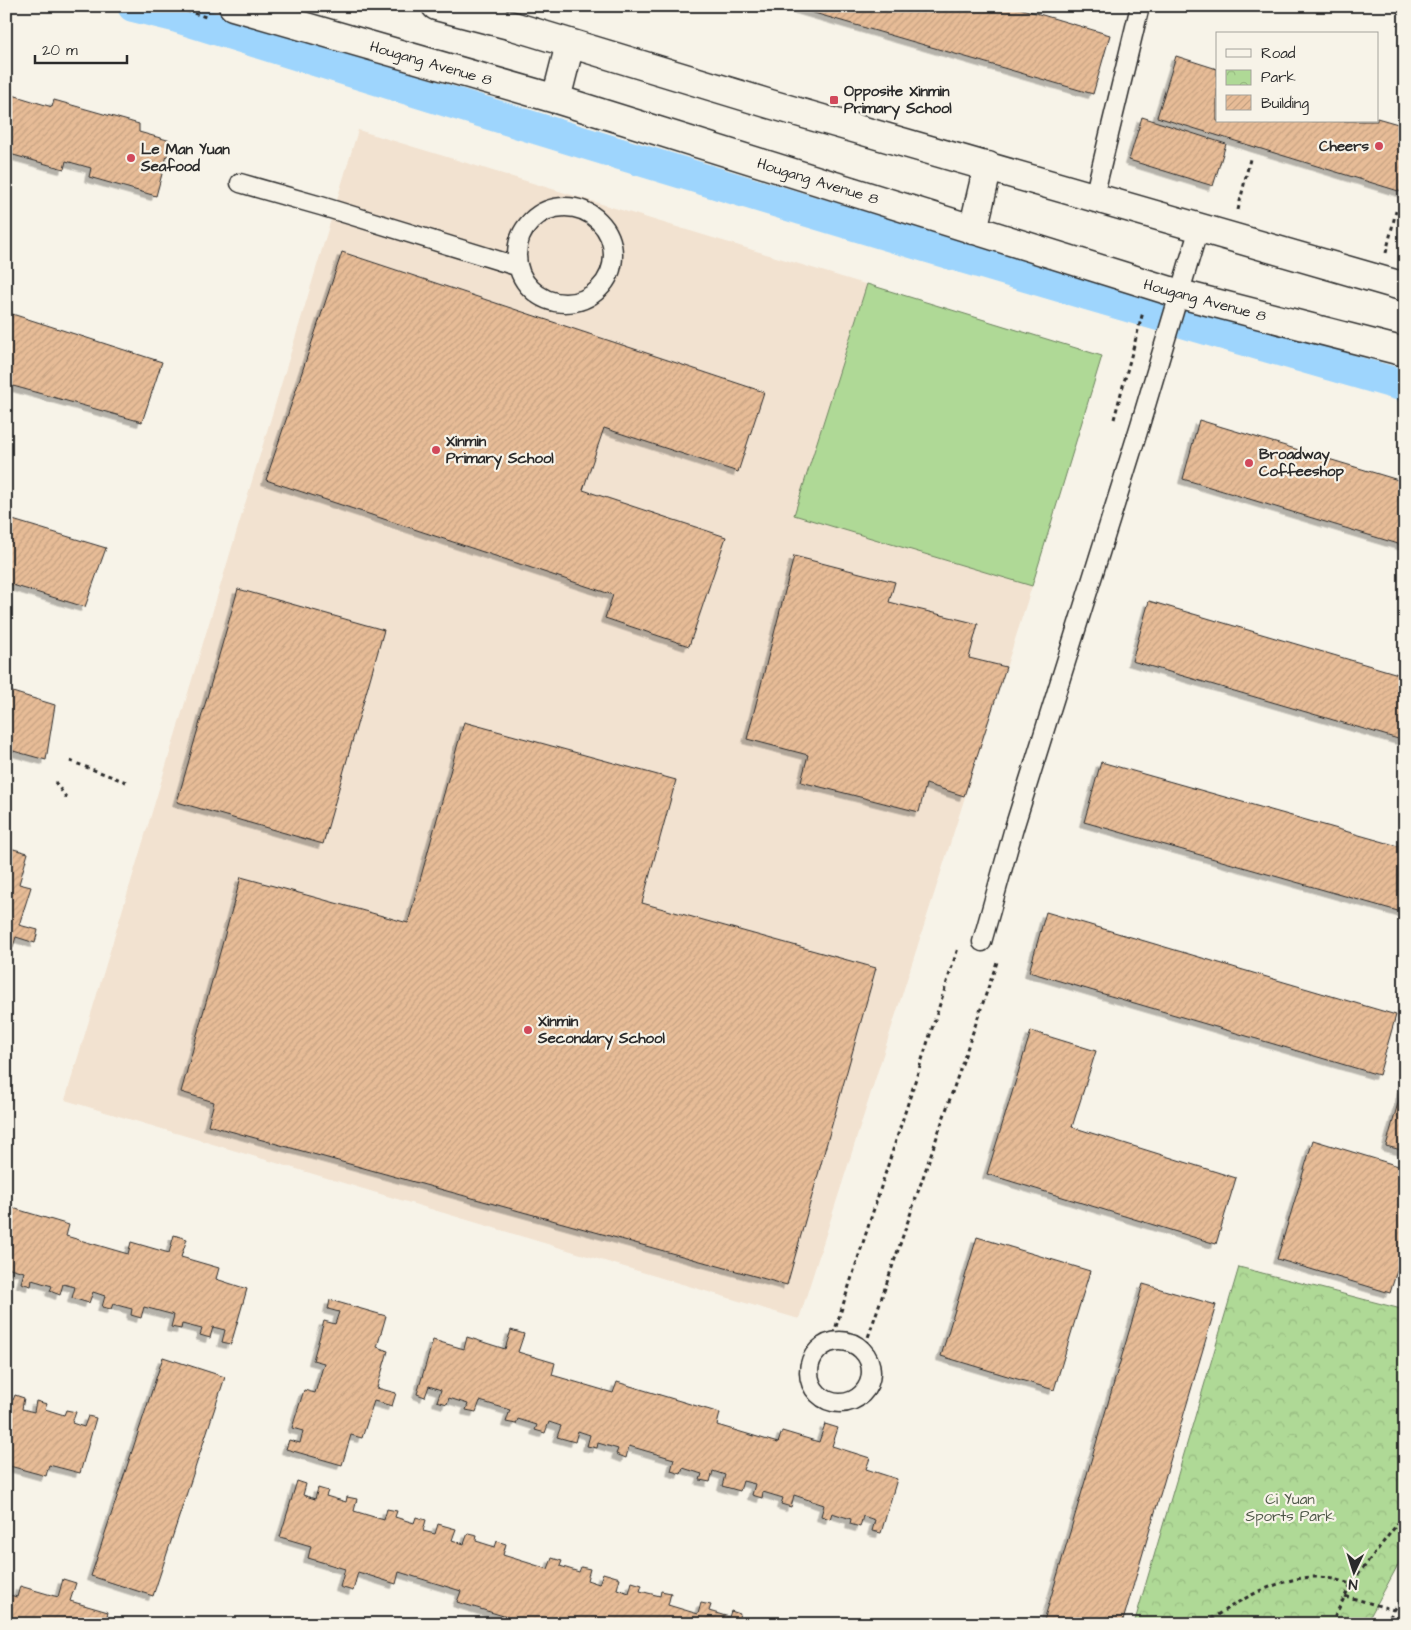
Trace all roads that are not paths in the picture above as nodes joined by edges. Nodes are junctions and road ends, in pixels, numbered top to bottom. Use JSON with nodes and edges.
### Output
{"nodes":[{"id":1,"x":233,"y":6,"type":"edge"},
{"id":2,"x":436,"y":6,"type":"edge"},
{"id":3,"x":1140,"y":6,"type":"edge"},
{"id":4,"x":287,"y":14,"type":"edge"},
{"id":5,"x":570,"y":44,"type":"junction"},
{"id":6,"x":556,"y":99,"type":"junction"},
{"id":7,"x":988,"y":166,"type":"junction"},
{"id":8,"x":240,"y":183,"type":"dead end"},
{"id":9,"x":1094,"y":196,"type":"junction"},
{"id":10,"x":1199,"y":228,"type":"junction"},
{"id":11,"x":973,"y":230,"type":"junction"},
{"id":12,"x":516,"y":266,"type":"junction"},
{"id":13,"x":1405,"y":287,"type":"edge"},
{"id":14,"x":1176,"y":305,"type":"junction"},
{"id":15,"x":1405,"y":352,"type":"edge"},
{"id":16,"x":982,"y":942,"type":"dead end"}],
"edges":[{"from":1,"to":4,"type":"main road","name":"Hougang Avenue 8"},
{"from":2,"to":5,"type":"main road"},
{"from":3,"to":9,"type":"lane"},
{"from":4,"to":6,"type":"main road","name":"Hougang Avenue 8"},
{"from":5,"to":6,"type":"main road"},
{"from":5,"to":7,"type":"main road"},
{"from":6,"to":11,"type":"main road","name":"Hougang Avenue 8"},
{"from":7,"to":9,"type":"main road"},
{"from":7,"to":11,"type":"main road"},
{"from":8,"to":12,"type":"lane"},
{"from":9,"to":10,"type":"main road"},
{"from":10,"to":13,"type":"main road"},
{"from":10,"to":14,"type":"lane"},
{"from":11,"to":14,"type":"main road","name":"Hougang Avenue 8"},
{"from":12,"to":12,"type":"lane"},
{"from":14,"to":15,"type":"main road","name":"Hougang Avenue 8"},
{"from":14,"to":16,"type":"lane"}]}
